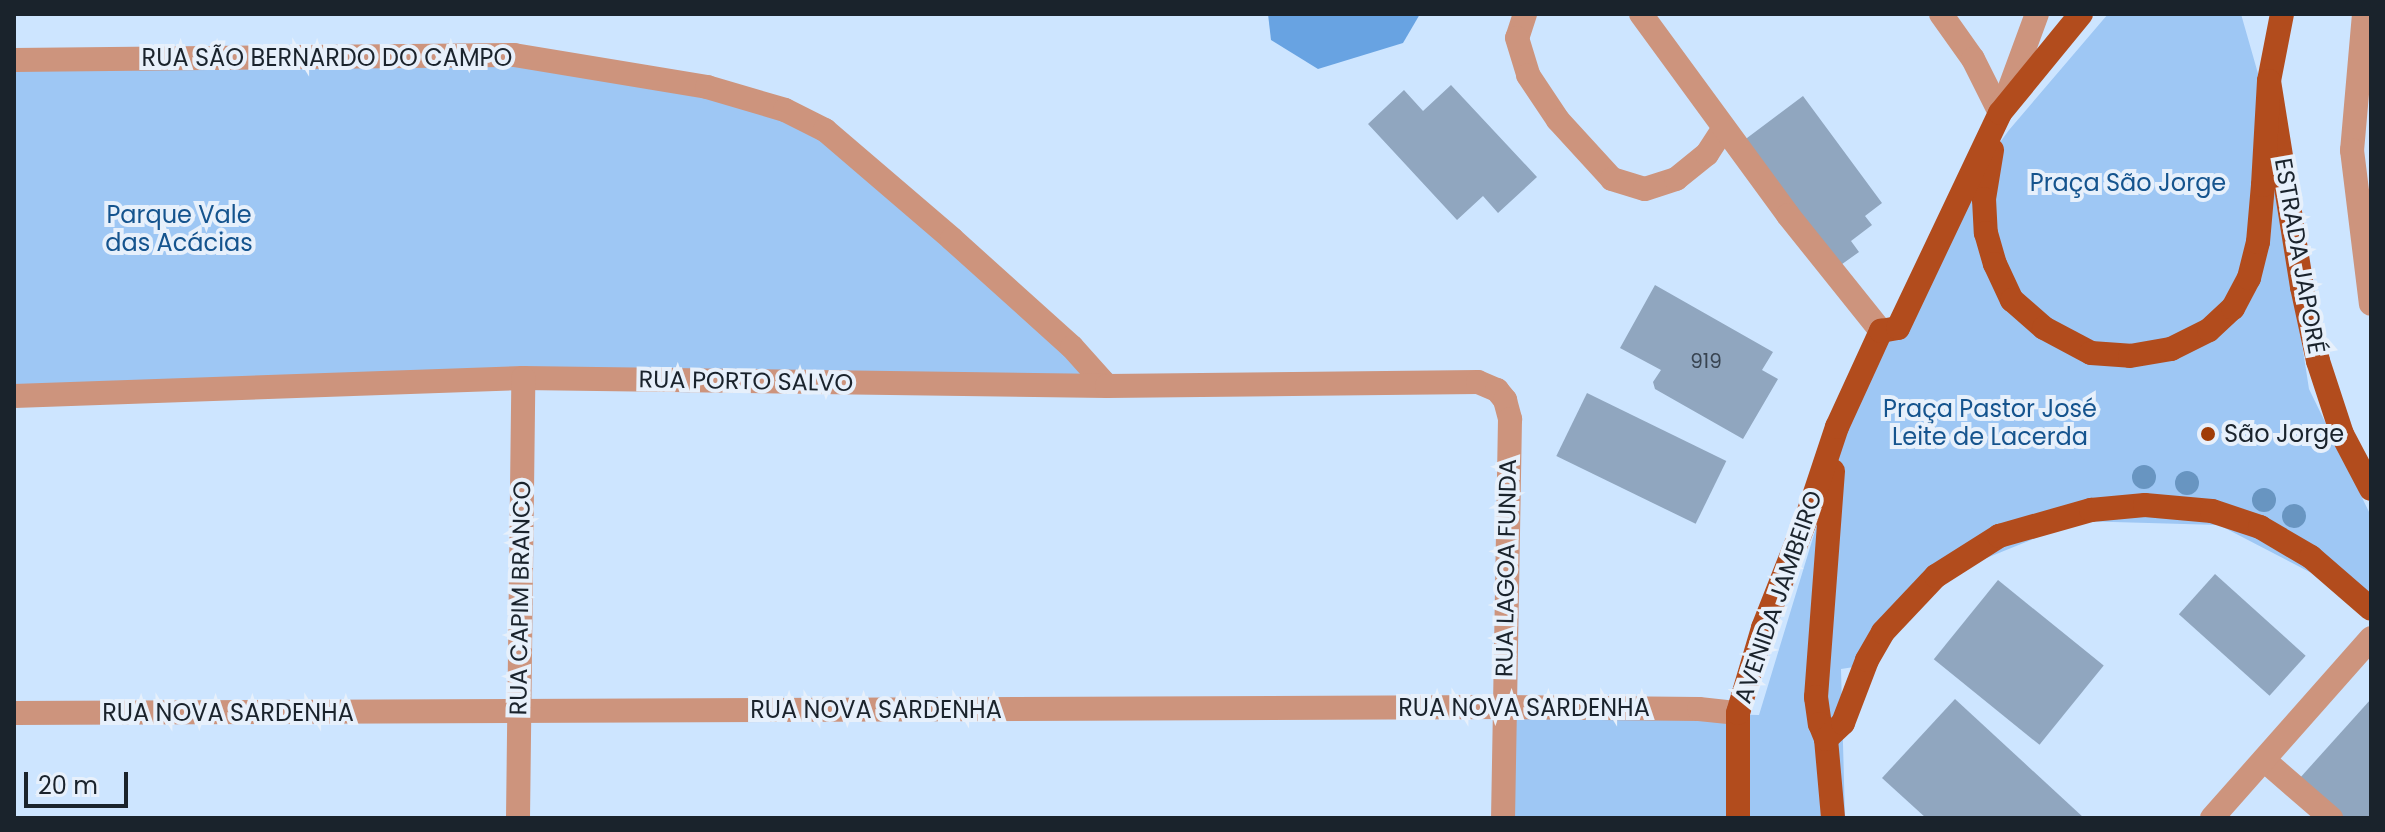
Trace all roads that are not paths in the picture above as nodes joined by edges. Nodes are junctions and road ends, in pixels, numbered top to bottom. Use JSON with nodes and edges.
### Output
{"nodes":[{"id":1,"x":1525,"y":14,"type":"edge"},
{"id":2,"x":1641,"y":14,"type":"edge"},
{"id":3,"x":1941,"y":14,"type":"edge"},
{"id":4,"x":2037,"y":14,"type":"edge"},
{"id":5,"x":2081,"y":14,"type":"edge"},
{"id":6,"x":2364,"y":14,"type":"edge"},
{"id":7,"x":2279,"y":19,"type":"edge"},
{"id":8,"x":14,"y":60,"type":"edge"},
{"id":9,"x":2269,"y":81,"type":"junction"},
{"id":10,"x":2000,"y":113,"type":"junction"},
{"id":11,"x":1724,"y":128,"type":"junction"},
{"id":12,"x":2371,"y":304,"type":"edge"},
{"id":13,"x":1881,"y":331,"type":"junction"},
{"id":14,"x":523,"y":378,"type":"junction"},
{"id":15,"x":1478,"y":382,"type":"joint"},
{"id":16,"x":1107,"y":386,"type":"junction"},
{"id":17,"x":14,"y":396,"type":"edge"},
{"id":18,"x":1837,"y":427,"type":"junction"},
{"id":19,"x":2371,"y":489,"type":"edge"},
{"id":20,"x":2371,"y":609,"type":"edge"},
{"id":21,"x":2371,"y":638,"type":"edge"},
{"id":22,"x":1503,"y":707,"type":"junction"},
{"id":23,"x":518,"y":712,"type":"junction"},
{"id":24,"x":14,"y":713,"type":"edge"},
{"id":25,"x":1738,"y":713,"type":"junction"},
{"id":26,"x":1826,"y":739,"type":"junction"},
{"id":27,"x":2264,"y":760,"type":"junction"},
{"id":28,"x":518,"y":818,"type":"edge"},
{"id":29,"x":1503,"y":818,"type":"edge"},
{"id":30,"x":1738,"y":818,"type":"edge"},
{"id":31,"x":1833,"y":818,"type":"edge"},
{"id":32,"x":2212,"y":818,"type":"edge"},
{"id":33,"x":2331,"y":818,"type":"edge"}],
"edges":[{"from":1,"to":11,"type":"street"},
{"from":2,"to":11,"type":"street"},
{"from":3,"to":10,"type":"street"},
{"from":4,"to":10,"type":"street"},
{"from":5,"to":10,"type":"main road"},
{"from":6,"to":12,"type":"street"},
{"from":7,"to":9,"type":"main road","name":"ESTRADA JAPORÉ"},
{"from":8,"to":16,"type":"street","name":"RUA SÃO BERNARDO DO CAMPO"},
{"from":9,"to":10,"type":"main road"},
{"from":9,"to":19,"type":"main road","name":"ESTRADA JAPORÉ"},
{"from":10,"to":13,"type":"main road"},
{"from":11,"to":13,"type":"street"},
{"from":13,"to":18,"type":"main road"},
{"from":14,"to":16,"type":"street","name":"RUA PORTO SALVO"},
{"from":14,"to":17,"type":"street","name":"RUA PORTO SALVO"},
{"from":14,"to":23,"type":"street","name":"RUA CAPIM BRANCO"},
{"from":15,"to":16,"type":"street","name":"RUA PORTO SALVO"},
{"from":15,"to":22,"type":"street","name":"RUA LAGOA FUNDA"},
{"from":18,"to":25,"type":"main road","name":"AVENIDA JAMBEIRO"},
{"from":18,"to":26,"type":"main road"},
{"from":20,"to":26,"type":"main road"},
{"from":21,"to":27,"type":"street"},
{"from":22,"to":23,"type":"street","name":"RUA NOVA SARDENHA"},
{"from":22,"to":25,"type":"street","name":"RUA NOVA SARDENHA"},
{"from":22,"to":29,"type":"street","name":"RUA LAGOA FUNDA"},
{"from":23,"to":24,"type":"street","name":"RUA NOVA SARDENHA"},
{"from":23,"to":28,"type":"street","name":"RUA CAPIM BRANCO"},
{"from":25,"to":30,"type":"main road","name":"AVENIDA JAMBEIRO"},
{"from":26,"to":31,"type":"main road"},
{"from":27,"to":32,"type":"street"},
{"from":27,"to":33,"type":"street"}]}
